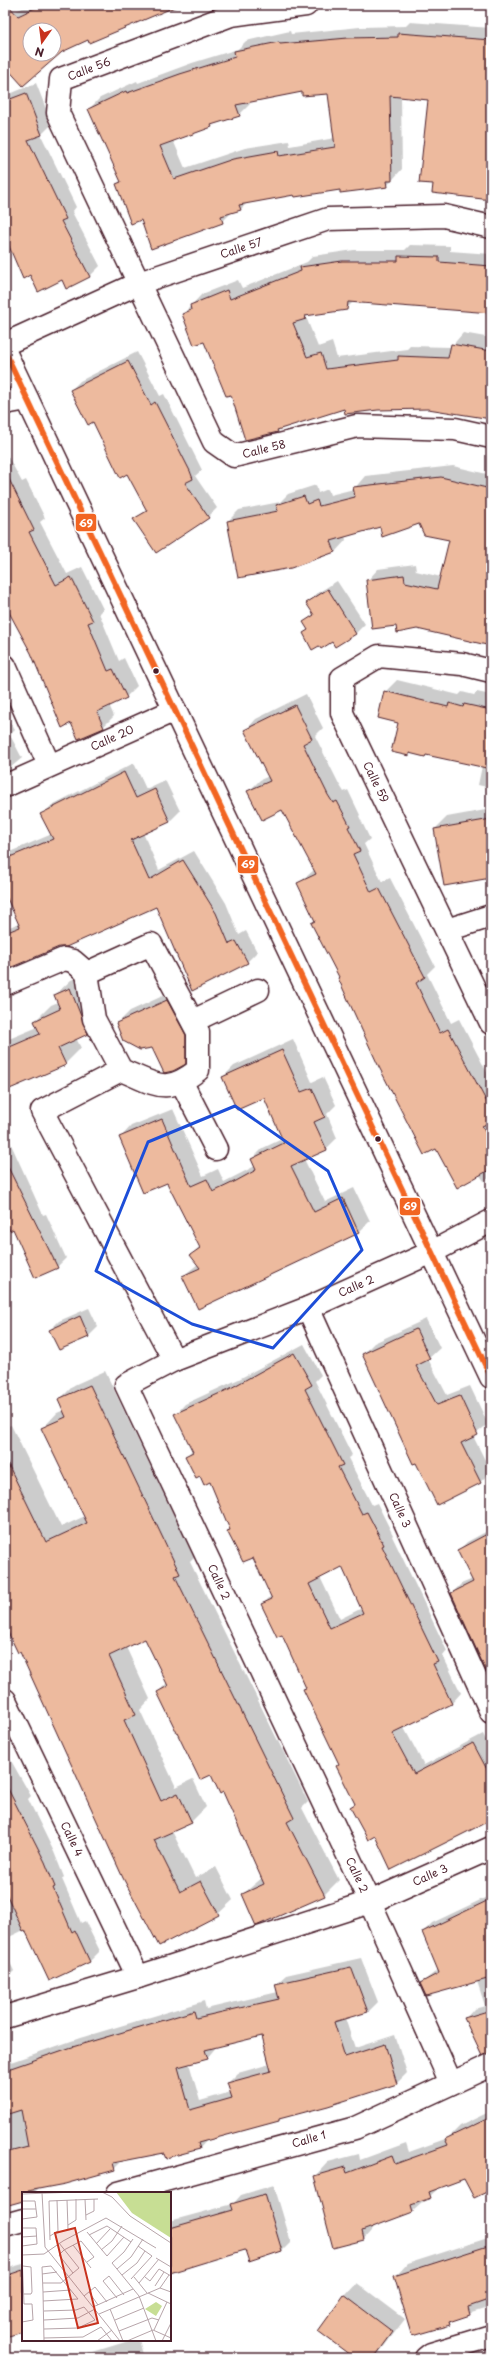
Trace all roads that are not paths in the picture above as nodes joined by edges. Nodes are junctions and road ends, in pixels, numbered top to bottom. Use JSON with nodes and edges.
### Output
{"nodes":[{"id":1,"x":306,"y":5,"type":"edge"},
{"id":2,"x":491,"y":227,"type":"edge"},
{"id":3,"x":139,"y":282,"type":"junction"},
{"id":4,"x":5,"y":344,"type":"edge"},
{"id":5,"x":5,"y":352,"type":"edge"},
{"id":6,"x":27,"y":399,"type":"junction"},
{"id":7,"x":5,"y":403,"type":"edge"},
{"id":8,"x":491,"y":437,"type":"edge"},
{"id":9,"x":5,"y":666,"type":"edge"},
{"id":10,"x":491,"y":671,"type":"edge"},
{"id":11,"x":175,"y":710,"type":"junction"},
{"id":12,"x":49,"y":765,"type":"junction"},
{"id":13,"x":5,"y":786,"type":"edge"},
{"id":14,"x":491,"y":916,"type":"edge"},
{"id":15,"x":447,"y":930,"type":"junction"},
{"id":16,"x":87,"y":973,"type":"junction"},
{"id":17,"x":5,"y":984,"type":"edge"},
{"id":18,"x":258,"y":990,"type":"dead end"},
{"id":19,"x":192,"y":1021,"type":"junction"},
{"id":20,"x":491,"y":1023,"type":"edge"},
{"id":21,"x":121,"y":1070,"type":"junction"},
{"id":22,"x":182,"y":1083,"type":"junction"},
{"id":23,"x":216,"y":1149,"type":"dead end"},
{"id":24,"x":491,"y":1221,"type":"edge"},
{"id":25,"x":432,"y":1252,"type":"junction"},
{"id":26,"x":308,"y":1308,"type":"junction"},
{"id":27,"x":174,"y":1360,"type":"junction"},
{"id":28,"x":491,"y":1377,"type":"edge"},
{"id":29,"x":5,"y":1700,"type":"edge"},
{"id":30,"x":491,"y":1712,"type":"edge"},
{"id":31,"x":491,"y":1848,"type":"edge"},
{"id":32,"x":370,"y":1902,"type":"junction"},
{"id":33,"x":138,"y":1977,"type":"junction"},
{"id":34,"x":5,"y":2017,"type":"edge"},
{"id":35,"x":491,"y":2064,"type":"edge"},
{"id":36,"x":451,"y":2083,"type":"junction"},
{"id":37,"x":122,"y":2192,"type":"edge"},
{"id":38,"x":22,"y":2220,"type":"edge"},
{"id":39,"x":5,"y":2225,"type":"edge"},
{"id":40,"x":491,"y":2336,"type":"edge"},
{"id":41,"x":426,"y":2358,"type":"edge"}],
"edges":[{"from":1,"to":3,"type":"street","name":"Calle 56"},
{"from":2,"to":3,"type":"street","name":"Calle 57"},
{"from":3,"to":4,"type":"street","name":"Calle 57"},
{"from":3,"to":8,"type":"street","name":"Calle 58"},
{"from":5,"to":6,"type":"street"},
{"from":6,"to":7,"type":"street"},
{"from":6,"to":11,"type":"street"},
{"from":9,"to":12,"type":"street"},
{"from":10,"to":15,"type":"street","name":"Calle 59"},
{"from":11,"to":12,"type":"street","name":"Calle 20"},
{"from":11,"to":25,"type":"street"},
{"from":12,"to":13,"type":"street","name":"Calle 20"},
{"from":14,"to":15,"type":"street"},
{"from":15,"to":20,"type":"street","name":"Calle 59"},
{"from":16,"to":17,"type":"street"},
{"from":16,"to":19,"type":"street"},
{"from":16,"to":21,"type":"street"},
{"from":18,"to":19,"type":"street"},
{"from":19,"to":22,"type":"street"},
{"from":21,"to":22,"type":"street"},
{"from":21,"to":27,"type":"street"},
{"from":22,"to":23,"type":"street"},
{"from":24,"to":25,"type":"street","name":"Calle 2"},
{"from":25,"to":26,"type":"street","name":"Calle 2"},
{"from":25,"to":28,"type":"street"},
{"from":26,"to":27,"type":"street","name":"Calle 2"},
{"from":26,"to":30,"type":"street","name":"Calle 3"},
{"from":27,"to":32,"type":"street","name":"Calle 2"},
{"from":29,"to":33,"type":"street","name":"Calle 4"},
{"from":31,"to":32,"type":"street","name":"Calle 3"},
{"from":32,"to":33,"type":"street"},
{"from":32,"to":36,"type":"street","name":"Calle 2"},
{"from":33,"to":34,"type":"street"},
{"from":35,"to":36,"type":"street","name":"Calle 1"},
{"from":36,"to":37,"type":"street","name":"Calle 1"},
{"from":38,"to":39,"type":"street"},
{"from":40,"to":41,"type":"street"}]}
